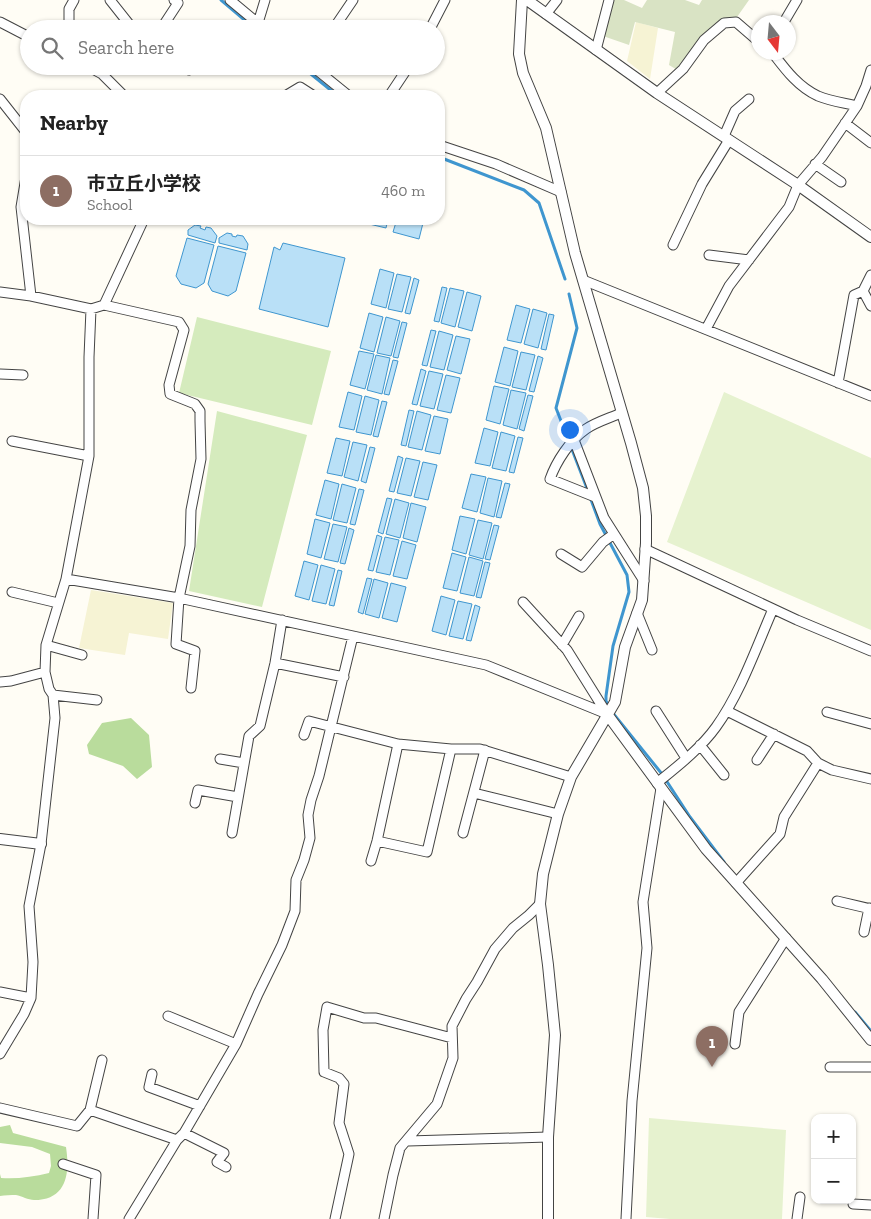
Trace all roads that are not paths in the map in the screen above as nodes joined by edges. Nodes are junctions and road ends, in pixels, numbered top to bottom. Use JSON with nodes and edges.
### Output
{"nodes":[{"id":1,"x":74,"y":0,"type":"edge"},
{"id":2,"x":110,"y":0,"type":"edge"},
{"id":3,"x":174,"y":0,"type":"edge"},
{"id":4,"x":230,"y":0,"type":"edge"},
{"id":5,"x":265,"y":0,"type":"edge"},
{"id":6,"x":353,"y":0,"type":"edge"},
{"id":7,"x":445,"y":0,"type":"edge"},
{"id":8,"x":522,"y":0,"type":"edge"},
{"id":9,"x":526,"y":0,"type":"edge"},
{"id":10,"x":557,"y":0,"type":"edge"},
{"id":11,"x":609,"y":0,"type":"edge"},
{"id":12,"x":797,"y":0,"type":"edge"},
{"id":13,"x":546,"y":14,"type":"junction"},
{"id":14,"x":788,"y":15,"type":"edge"},
{"id":15,"x":69,"y":20,"type":"edge"},
{"id":16,"x":126,"y":20,"type":"edge"},
{"id":17,"x":167,"y":20,"type":"edge"},
{"id":18,"x":250,"y":20,"type":"edge"},
{"id":19,"x":258,"y":20,"type":"edge"},
{"id":20,"x":339,"y":20,"type":"edge"},
{"id":21,"x":435,"y":20,"type":"edge"},
{"id":22,"x":0,"y":22,"type":"edge"},
{"id":23,"x":20,"y":32,"type":"edge"},
{"id":24,"x":751,"y":35,"type":"edge"},
{"id":25,"x":596,"y":50,"type":"junction"},
{"id":26,"x":778,"y":60,"type":"edge"},
{"id":27,"x":871,"y":70,"type":"edge"},
{"id":28,"x":103,"y":75,"type":"edge"},
{"id":29,"x":323,"y":75,"type":"edge"},
{"id":30,"x":404,"y":75,"type":"edge"},
{"id":31,"x":118,"y":90,"type":"edge"},
{"id":32,"x":342,"y":90,"type":"edge"},
{"id":33,"x":393,"y":90,"type":"edge"},
{"id":34,"x":657,"y":93,"type":"junction"},
{"id":35,"x":867,"y":96,"type":"edge"},
{"id":36,"x":0,"y":99,"type":"edge"},
{"id":37,"x":749,"y":99,"type":"dead end"},
{"id":38,"x":858,"y":106,"type":"junction"},
{"id":39,"x":20,"y":124,"type":"edge"},
{"id":40,"x":846,"y":124,"type":"junction"},
{"id":41,"x":726,"y":138,"type":"junction"},
{"id":42,"x":871,"y":143,"type":"edge"},
{"id":43,"x":445,"y":147,"type":"edge"},
{"id":44,"x":815,"y":164,"type":"junction"},
{"id":45,"x":841,"y":182,"type":"dead end"},
{"id":46,"x":798,"y":185,"type":"junction"},
{"id":47,"x":561,"y":192,"type":"junction"},
{"id":48,"x":23,"y":225,"type":"edge"},
{"id":49,"x":141,"y":225,"type":"edge"},
{"id":50,"x":871,"y":238,"type":"edge"},
{"id":51,"x":673,"y":245,"type":"dead end"},
{"id":52,"x":709,"y":255,"type":"dead end"},
{"id":53,"x":749,"y":260,"type":"junction"},
{"id":54,"x":871,"y":275,"type":"edge"},
{"id":55,"x":583,"y":280,"type":"junction"},
{"id":56,"x":0,"y":292,"type":"edge"},
{"id":57,"x":863,"y":292,"type":"junction"},
{"id":58,"x":31,"y":296,"type":"junction"},
{"id":59,"x":104,"y":306,"type":"junction"},
{"id":60,"x":871,"y":306,"type":"edge"},
{"id":61,"x":91,"y":309,"type":"junction"},
{"id":62,"x":706,"y":329,"type":"junction"},
{"id":63,"x":0,"y":374,"type":"edge"},
{"id":64,"x":23,"y":375,"type":"dead end"},
{"id":65,"x":838,"y":383,"type":"junction"},
{"id":66,"x":871,"y":396,"type":"edge"},
{"id":67,"x":621,"y":413,"type":"junction"},
{"id":68,"x":12,"y":441,"type":"dead end"},
{"id":69,"x":571,"y":444,"type":"junction"},
{"id":70,"x":89,"y":456,"type":"junction"},
{"id":71,"x":594,"y":496,"type":"junction"},
{"id":72,"x":613,"y":534,"type":"junction"},
{"id":73,"x":646,"y":548,"type":"junction"},
{"id":74,"x":561,"y":554,"type":"dead end"},
{"id":75,"x":66,"y":579,"type":"junction"},
{"id":76,"x":644,"y":581,"type":"junction"},
{"id":77,"x":12,"y":592,"type":"dead end"},
{"id":78,"x":179,"y":598,"type":"junction"},
{"id":79,"x":524,"y":602,"type":"dead end"},
{"id":80,"x":58,"y":604,"type":"junction"},
{"id":81,"x":773,"y":609,"type":"junction"},
{"id":82,"x":637,"y":613,"type":"junction"},
{"id":83,"x":579,"y":616,"type":"dead end"},
{"id":84,"x":282,"y":620,"type":"junction"},
{"id":85,"x":353,"y":636,"type":"junction"},
{"id":86,"x":46,"y":645,"type":"junction"},
{"id":87,"x":562,"y":645,"type":"junction"},
{"id":88,"x":652,"y":650,"type":"dead end"},
{"id":89,"x":871,"y":651,"type":"edge"},
{"id":90,"x":82,"y":655,"type":"dead end"},
{"id":91,"x":275,"y":663,"type":"junction"},
{"id":92,"x":44,"y":672,"type":"junction"},
{"id":93,"x":344,"y":677,"type":"junction"},
{"id":94,"x":0,"y":682,"type":"edge"},
{"id":95,"x":191,"y":688,"type":"dead end"},
{"id":96,"x":53,"y":695,"type":"junction"},
{"id":97,"x":97,"y":700,"type":"dead end"},
{"id":98,"x":727,"y":710,"type":"junction"},
{"id":99,"x":656,"y":711,"type":"dead end"},
{"id":100,"x":827,"y":712,"type":"dead end"},
{"id":101,"x":608,"y":713,"type":"junction"},
{"id":102,"x":871,"y":724,"type":"edge"},
{"id":103,"x":331,"y":726,"type":"junction"},
{"id":104,"x":774,"y":734,"type":"junction"},
{"id":105,"x":304,"y":735,"type":"dead end"},
{"id":106,"x":398,"y":744,"type":"junction"},
{"id":107,"x":700,"y":745,"type":"junction"},
{"id":108,"x":450,"y":749,"type":"junction"},
{"id":109,"x":485,"y":750,"type":"junction"},
{"id":110,"x":686,"y":758,"type":"junction"},
{"id":111,"x":220,"y":759,"type":"dead end"},
{"id":112,"x":757,"y":760,"type":"dead end"},
{"id":113,"x":244,"y":763,"type":"junction"},
{"id":114,"x":818,"y":763,"type":"junction"},
{"id":115,"x":724,"y":776,"type":"dead end"},
{"id":116,"x":570,"y":777,"type":"junction"},
{"id":117,"x":871,"y":779,"type":"edge"},
{"id":118,"x":662,"y":781,"type":"junction"},
{"id":119,"x":474,"y":793,"type":"junction"},
{"id":120,"x":238,"y":797,"type":"junction"},
{"id":121,"x":195,"y":803,"type":"dead end"},
{"id":122,"x":558,"y":814,"type":"junction"},
{"id":123,"x":232,"y":833,"type":"dead end"},
{"id":124,"x":462,"y":834,"type":"dead end"},
{"id":125,"x":0,"y":839,"type":"edge"},
{"id":126,"x":376,"y":841,"type":"junction"},
{"id":127,"x":41,"y":844,"type":"junction"},
{"id":128,"x":371,"y":861,"type":"dead end"},
{"id":129,"x":736,"y":883,"type":"junction"},
{"id":130,"x":837,"y":901,"type":"dead end"},
{"id":131,"x":540,"y":904,"type":"junction"},
{"id":132,"x":870,"y":909,"type":"edge"},
{"id":133,"x":864,"y":932,"type":"dead end"},
{"id":134,"x":786,"y":938,"type":"junction"},
{"id":135,"x":0,"y":992,"type":"edge"},
{"id":136,"x":31,"y":998,"type":"junction"},
{"id":137,"x":168,"y":1016,"type":"dead end"},
{"id":138,"x":452,"y":1038,"type":"junction"},
{"id":139,"x":871,"y":1040,"type":"edge"},
{"id":140,"x":236,"y":1044,"type":"junction"},
{"id":141,"x":735,"y":1044,"type":"dead end"},
{"id":142,"x":0,"y":1054,"type":"edge"},
{"id":143,"x":102,"y":1060,"type":"dead end"},
{"id":144,"x":830,"y":1067,"type":"dead end"},
{"id":145,"x":871,"y":1067,"type":"edge"},
{"id":146,"x":152,"y":1074,"type":"dead end"},
{"id":147,"x":200,"y":1106,"type":"junction"},
{"id":148,"x":0,"y":1108,"type":"edge"},
{"id":149,"x":90,"y":1110,"type":"junction"},
{"id":150,"x":184,"y":1133,"type":"junction"},
{"id":151,"x":548,"y":1137,"type":"junction"},
{"id":152,"x":177,"y":1140,"type":"junction"},
{"id":153,"x":408,"y":1141,"type":"junction"},
{"id":154,"x":63,"y":1164,"type":"dead end"},
{"id":155,"x":226,"y":1167,"type":"dead end"},
{"id":156,"x":800,"y":1197,"type":"dead end"},
{"id":157,"x":853,"y":1204,"type":"dead end"},
{"id":158,"x":871,"y":1205,"type":"edge"},
{"id":159,"x":93,"y":1219,"type":"edge"},
{"id":160,"x":129,"y":1219,"type":"edge"},
{"id":161,"x":335,"y":1219,"type":"edge"},
{"id":162,"x":384,"y":1219,"type":"edge"},
{"id":163,"x":548,"y":1219,"type":"edge"},
{"id":164,"x":626,"y":1219,"type":"edge"},
{"id":165,"x":797,"y":1219,"type":"edge"}],
"edges":[{"from":1,"to":15,"type":"street"},
{"from":2,"to":16,"type":"street"},
{"from":3,"to":17,"type":"street"},
{"from":4,"to":18,"type":"street"},
{"from":5,"to":19,"type":"street"},
{"from":6,"to":20,"type":"street"},
{"from":7,"to":21,"type":"street"},
{"from":8,"to":47,"type":"street"},
{"from":9,"to":13,"type":"street"},
{"from":10,"to":13,"type":"street"},
{"from":11,"to":25,"type":"street"},
{"from":12,"to":14,"type":"street"},
{"from":13,"to":25,"type":"street"},
{"from":22,"to":23,"type":"street"},
{"from":24,"to":34,"type":"street"},
{"from":25,"to":34,"type":"street"},
{"from":26,"to":38,"type":"street"},
{"from":27,"to":35,"type":"street"},
{"from":28,"to":31,"type":"street"},
{"from":29,"to":32,"type":"street"},
{"from":30,"to":33,"type":"street"},
{"from":34,"to":41,"type":"street"},
{"from":35,"to":38,"type":"street"},
{"from":36,"to":39,"type":"street"},
{"from":37,"to":41,"type":"street"},
{"from":38,"to":40,"type":"street"},
{"from":40,"to":42,"type":"street"},
{"from":40,"to":44,"type":"street"},
{"from":41,"to":46,"type":"street"},
{"from":41,"to":51,"type":"street"},
{"from":43,"to":47,"type":"street"},
{"from":44,"to":45,"type":"street"},
{"from":44,"to":46,"type":"street"},
{"from":46,"to":50,"type":"street"},
{"from":46,"to":53,"type":"street"},
{"from":47,"to":55,"type":"street"},
{"from":48,"to":58,"type":"street"},
{"from":49,"to":59,"type":"street"},
{"from":52,"to":53,"type":"street"},
{"from":53,"to":62,"type":"street"},
{"from":54,"to":57,"type":"street"},
{"from":55,"to":62,"type":"street"},
{"from":55,"to":67,"type":"street"},
{"from":56,"to":58,"type":"street"},
{"from":57,"to":60,"type":"street"},
{"from":57,"to":65,"type":"street"},
{"from":58,"to":61,"type":"street"},
{"from":59,"to":61,"type":"street"},
{"from":59,"to":78,"type":"street"},
{"from":61,"to":70,"type":"street"},
{"from":62,"to":65,"type":"street"},
{"from":63,"to":64,"type":"street"},
{"from":65,"to":66,"type":"street"},
{"from":67,"to":69,"type":"street"},
{"from":67,"to":73,"type":"street"},
{"from":68,"to":70,"type":"street"},
{"from":69,"to":71,"type":"street"},
{"from":69,"to":71,"type":"street"},
{"from":70,"to":75,"type":"street"},
{"from":71,"to":72,"type":"street"},
{"from":72,"to":74,"type":"street"},
{"from":72,"to":76,"type":"street"},
{"from":73,"to":76,"type":"street"},
{"from":73,"to":81,"type":"street"},
{"from":75,"to":78,"type":"street"},
{"from":75,"to":80,"type":"street"},
{"from":76,"to":82,"type":"street"},
{"from":77,"to":80,"type":"street"},
{"from":78,"to":84,"type":"street"},
{"from":78,"to":95,"type":"street"},
{"from":79,"to":87,"type":"street"},
{"from":80,"to":86,"type":"street"},
{"from":81,"to":89,"type":"street"},
{"from":81,"to":98,"type":"street"},
{"from":82,"to":88,"type":"street"},
{"from":82,"to":101,"type":"street"},
{"from":83,"to":87,"type":"street"},
{"from":84,"to":85,"type":"street"},
{"from":84,"to":91,"type":"street"},
{"from":85,"to":93,"type":"street"},
{"from":85,"to":101,"type":"street"},
{"from":86,"to":90,"type":"street"},
{"from":86,"to":92,"type":"street"},
{"from":87,"to":101,"type":"street"},
{"from":91,"to":93,"type":"street"},
{"from":91,"to":113,"type":"street"},
{"from":92,"to":94,"type":"street"},
{"from":92,"to":96,"type":"street"},
{"from":93,"to":103,"type":"street"},
{"from":96,"to":97,"type":"street"},
{"from":96,"to":127,"type":"street"},
{"from":98,"to":104,"type":"street"},
{"from":98,"to":107,"type":"street"},
{"from":99,"to":110,"type":"street"},
{"from":100,"to":102,"type":"street"},
{"from":101,"to":116,"type":"street"},
{"from":101,"to":118,"type":"street"},
{"from":103,"to":105,"type":"street"},
{"from":103,"to":106,"type":"street"},
{"from":103,"to":140,"type":"street"},
{"from":104,"to":112,"type":"street"},
{"from":104,"to":114,"type":"street"},
{"from":106,"to":108,"type":"street"},
{"from":106,"to":126,"type":"street"},
{"from":107,"to":110,"type":"street"},
{"from":107,"to":115,"type":"street"},
{"from":108,"to":109,"type":"street"},
{"from":108,"to":126,"type":"street"},
{"from":109,"to":116,"type":"street"},
{"from":109,"to":119,"type":"street"},
{"from":110,"to":118,"type":"street"},
{"from":111,"to":113,"type":"street"},
{"from":113,"to":120,"type":"street"},
{"from":114,"to":117,"type":"street"},
{"from":114,"to":129,"type":"street"},
{"from":116,"to":122,"type":"street"},
{"from":118,"to":129,"type":"street"},
{"from":118,"to":164,"type":"street"},
{"from":119,"to":122,"type":"street"},
{"from":119,"to":124,"type":"street"},
{"from":120,"to":121,"type":"street"},
{"from":120,"to":123,"type":"street"},
{"from":122,"to":131,"type":"street"},
{"from":125,"to":127,"type":"street"},
{"from":126,"to":128,"type":"street"},
{"from":127,"to":136,"type":"street"},
{"from":129,"to":134,"type":"street"},
{"from":130,"to":132,"type":"street"},
{"from":131,"to":138,"type":"street"},
{"from":131,"to":151,"type":"street"},
{"from":132,"to":133,"type":"street"},
{"from":134,"to":139,"type":"street"},
{"from":134,"to":141,"type":"street"},
{"from":135,"to":136,"type":"street"},
{"from":136,"to":142,"type":"street"},
{"from":137,"to":140,"type":"street"},
{"from":138,"to":153,"type":"street"},
{"from":138,"to":161,"type":"street"},
{"from":140,"to":147,"type":"street"},
{"from":143,"to":149,"type":"street"},
{"from":144,"to":145,"type":"street"},
{"from":146,"to":147,"type":"street"},
{"from":147,"to":150,"type":"street"},
{"from":148,"to":149,"type":"street"},
{"from":149,"to":152,"type":"street"},
{"from":150,"to":152,"type":"street"},
{"from":150,"to":155,"type":"street"},
{"from":151,"to":153,"type":"street"},
{"from":151,"to":163,"type":"street"},
{"from":152,"to":160,"type":"street"},
{"from":153,"to":162,"type":"street"},
{"from":154,"to":159,"type":"street"},
{"from":156,"to":165,"type":"street"},
{"from":157,"to":158,"type":"street"}]}
